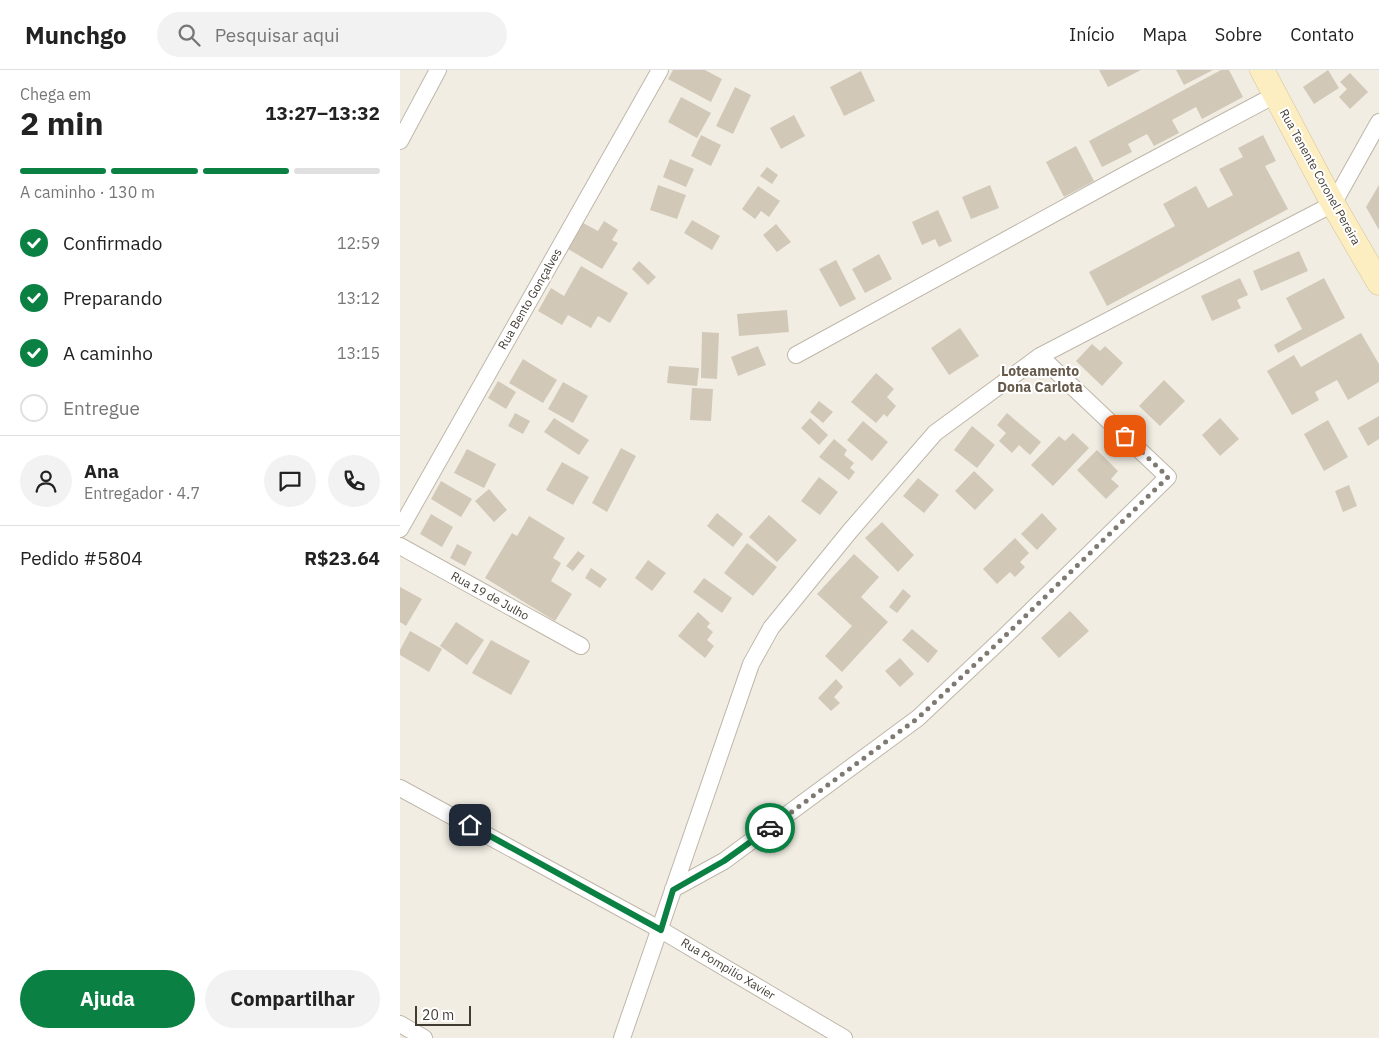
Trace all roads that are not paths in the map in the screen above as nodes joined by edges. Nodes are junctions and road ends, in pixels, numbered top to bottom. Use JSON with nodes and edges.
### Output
{"nodes":[{"id":1,"x":438,"y":70,"type":"edge"},
{"id":2,"x":660,"y":70,"type":"edge"},
{"id":3,"x":1262,"y":70,"type":"edge"},
{"id":4,"x":1275,"y":95,"type":"junction"},
{"id":5,"x":1379,"y":122,"type":"edge"},
{"id":6,"x":400,"y":141,"type":"edge"},
{"id":7,"x":1333,"y":204,"type":"junction"},
{"id":8,"x":1379,"y":283,"type":"edge"},
{"id":9,"x":796,"y":356,"type":"dead end"},
{"id":10,"x":1040,"y":356,"type":"junction"},
{"id":11,"x":400,"y":529,"type":"edge"},
{"id":12,"x":400,"y":546,"type":"edge"},
{"id":13,"x":581,"y":646,"type":"dead end"},
{"id":14,"x":400,"y":788,"type":"edge"},
{"id":15,"x":673,"y":890,"type":"junction"},
{"id":16,"x":661,"y":930,"type":"junction"},
{"id":17,"x":400,"y":1024,"type":"edge"},
{"id":18,"x":424,"y":1038,"type":"edge"},
{"id":19,"x":622,"y":1038,"type":"edge"},
{"id":20,"x":844,"y":1038,"type":"edge"}],
"edges":[{"from":1,"to":6,"type":"street"},
{"from":2,"to":11,"type":"street","name":"Rua Bento Gonçalves"},
{"from":3,"to":4,"type":"main road","name":"Rua Tenente Coronel Pereira"},
{"from":4,"to":7,"type":"main road","name":"Rua Tenente Coronel Pereira"},
{"from":4,"to":9,"type":"street"},
{"from":5,"to":7,"type":"street"},
{"from":7,"to":8,"type":"main road","name":"Rua Tenente Coronel Pereira"},
{"from":7,"to":10,"type":"street"},
{"from":10,"to":15,"type":"street"},
{"from":10,"to":15,"type":"street"},
{"from":12,"to":13,"type":"street","name":"Rua 19 de Julho"},
{"from":14,"to":16,"type":"street","name":"Rua Pompilio Xavier"},
{"from":15,"to":16,"type":"street"},
{"from":16,"to":19,"type":"street"},
{"from":16,"to":20,"type":"street","name":"Rua Pompilio Xavier"},
{"from":17,"to":18,"type":"street"}]}
